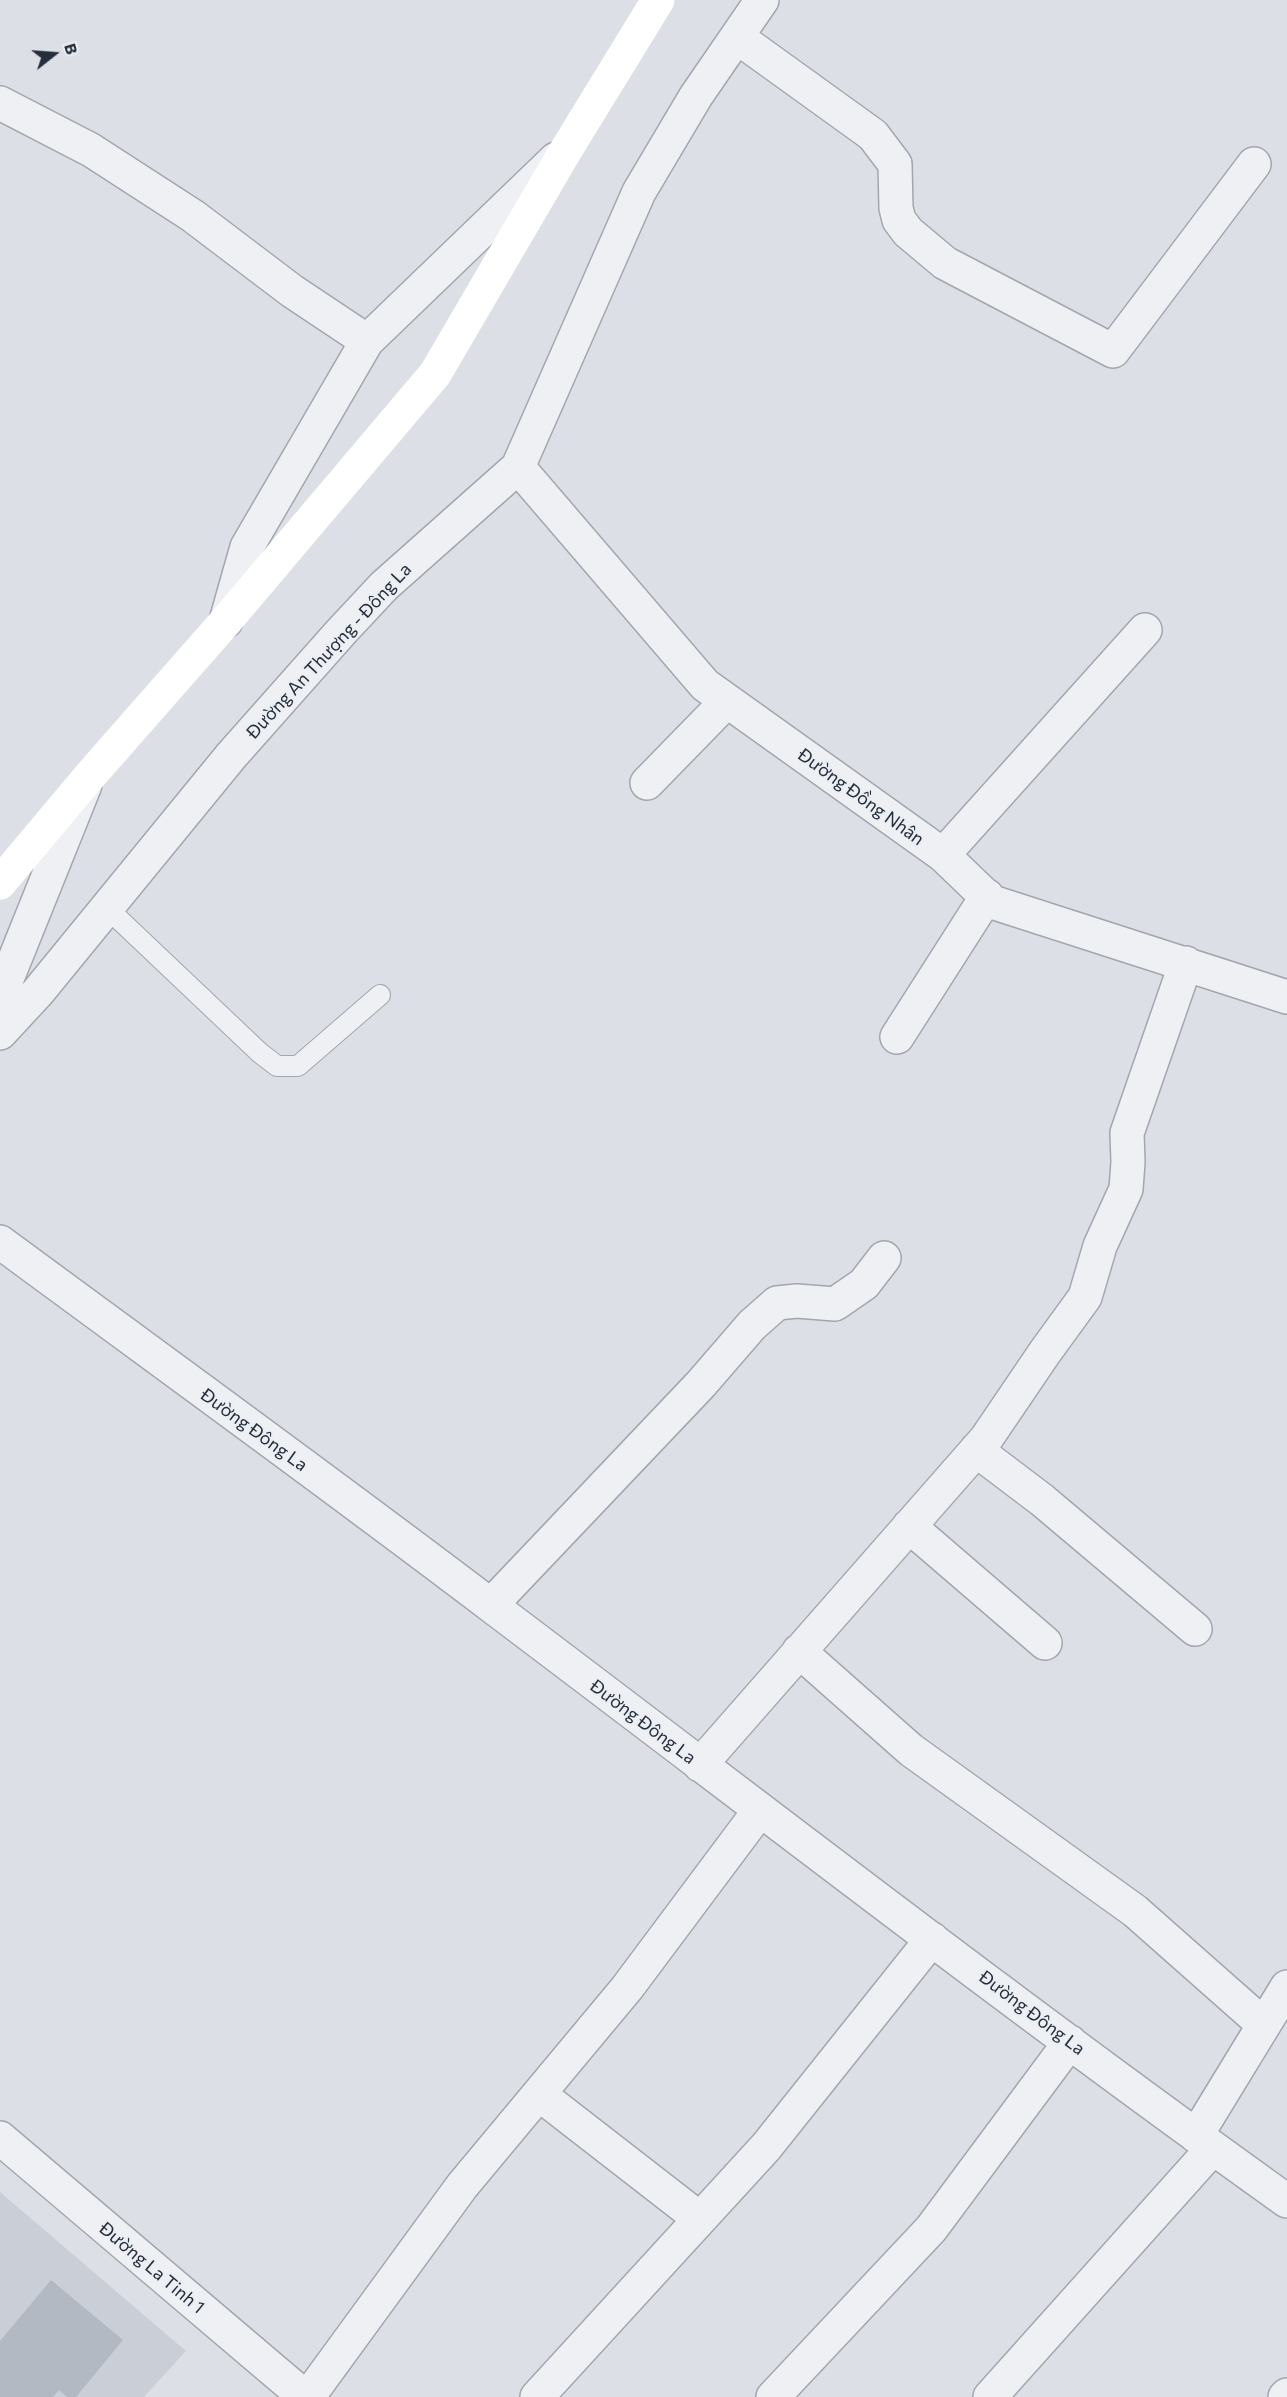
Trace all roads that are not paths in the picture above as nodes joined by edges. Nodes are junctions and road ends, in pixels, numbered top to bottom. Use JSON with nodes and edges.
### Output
{"nodes":[{"id":1,"x":658,"y":0,"type":"edge"},
{"id":2,"x":762,"y":0,"type":"edge"},
{"id":3,"x":737,"y":37,"type":"junction"},
{"id":4,"x":0,"y":104,"type":"edge"},
{"id":5,"x":566,"y":150,"type":"junction"},
{"id":6,"x":1254,"y":164,"type":"dead end"},
{"id":7,"x":367,"y":341,"type":"junction"},
{"id":8,"x":518,"y":467,"type":"junction"},
{"id":9,"x":226,"y":621,"type":"junction"},
{"id":10,"x":1145,"y":630,"type":"dead end"},
{"id":11,"x":727,"y":701,"type":"junction"},
{"id":12,"x":88,"y":778,"type":"junction"},
{"id":13,"x":647,"y":783,"type":"dead end"},
{"id":14,"x":943,"y":855,"type":"junction"},
{"id":15,"x":0,"y":884,"type":"edge"},
{"id":16,"x":987,"y":896,"type":"junction"},
{"id":17,"x":106,"y":907,"type":"junction"},
{"id":18,"x":1186,"y":963,"type":"junction"},
{"id":19,"x":380,"y":995,"type":"dead end"},
{"id":20,"x":0,"y":996,"type":"edge"},
{"id":21,"x":1287,"y":997,"type":"edge"},
{"id":22,"x":0,"y":1033,"type":"edge"},
{"id":23,"x":897,"y":1037,"type":"dead end"},
{"id":24,"x":0,"y":1242,"type":"edge"},
{"id":25,"x":884,"y":1258,"type":"dead end"},
{"id":26,"x":975,"y":1450,"type":"junction"},
{"id":27,"x":909,"y":1526,"type":"junction"},
{"id":28,"x":491,"y":1605,"type":"junction"},
{"id":29,"x":1196,"y":1629,"type":"dead end"},
{"id":30,"x":1045,"y":1643,"type":"dead end"},
{"id":31,"x":799,"y":1651,"type":"junction"},
{"id":32,"x":700,"y":1765,"type":"junction"},
{"id":33,"x":760,"y":1810,"type":"junction"},
{"id":34,"x":932,"y":1939,"type":"junction"},
{"id":35,"x":1287,"y":1987,"type":"edge"},
{"id":36,"x":1264,"y":2025,"type":"junction"},
{"id":37,"x":1070,"y":2042,"type":"junction"},
{"id":38,"x":539,"y":2094,"type":"junction"},
{"id":39,"x":0,"y":2138,"type":"edge"},
{"id":40,"x":1204,"y":2142,"type":"junction"},
{"id":41,"x":1287,"y":2201,"type":"edge"},
{"id":42,"x":700,"y":2219,"type":"junction"},
{"id":43,"x":307,"y":2397,"type":"edge"},
{"id":44,"x":537,"y":2397,"type":"edge"},
{"id":45,"x":773,"y":2397,"type":"edge"},
{"id":46,"x":990,"y":2397,"type":"edge"}],
"edges":[{"from":1,"to":5,"type":"main road"},
{"from":2,"to":3,"type":"street","name":"Đường An Thượng - Đông La"},
{"from":3,"to":6,"type":"street"},
{"from":3,"to":8,"type":"street","name":"Đường An Thượng - Đông La"},
{"from":4,"to":7,"type":"street"},
{"from":5,"to":7,"type":"street"},
{"from":5,"to":9,"type":"main road"},
{"from":7,"to":9,"type":"street"},
{"from":8,"to":11,"type":"street","name":"Đường Đồng Nhân"},
{"from":8,"to":17,"type":"street","name":"Đường An Thượng - Đông La"},
{"from":9,"to":12,"type":"main road"},
{"from":10,"to":14,"type":"street"},
{"from":11,"to":13,"type":"street"},
{"from":11,"to":14,"type":"street","name":"Đường Đồng Nhân"},
{"from":12,"to":15,"type":"main road"},
{"from":12,"to":20,"type":"street"},
{"from":14,"to":16,"type":"street","name":"Đường Đồng Nhân"},
{"from":16,"to":18,"type":"street","name":"Đường Đồng Nhân"},
{"from":16,"to":23,"type":"street"},
{"from":17,"to":19,"type":"lane"},
{"from":17,"to":22,"type":"street","name":"Đường An Thượng - Đông La"},
{"from":18,"to":21,"type":"street","name":"Đường Đồng Nhân"},
{"from":18,"to":26,"type":"street"},
{"from":24,"to":28,"type":"street","name":"Đường Đông La"},
{"from":25,"to":28,"type":"street"},
{"from":26,"to":27,"type":"street"},
{"from":26,"to":29,"type":"street"},
{"from":27,"to":30,"type":"street"},
{"from":27,"to":31,"type":"street"},
{"from":28,"to":32,"type":"street","name":"Đường Đông La"},
{"from":31,"to":32,"type":"street"},
{"from":31,"to":36,"type":"street"},
{"from":32,"to":33,"type":"street","name":"Đường Đông La"},
{"from":33,"to":34,"type":"street","name":"Đường Đông La"},
{"from":33,"to":38,"type":"street"},
{"from":34,"to":37,"type":"street","name":"Đường Đông La"},
{"from":34,"to":42,"type":"street"},
{"from":35,"to":36,"type":"street"},
{"from":36,"to":40,"type":"street"},
{"from":37,"to":40,"type":"street","name":"Đường Đông La"},
{"from":37,"to":45,"type":"street"},
{"from":38,"to":42,"type":"street"},
{"from":38,"to":43,"type":"street"},
{"from":39,"to":43,"type":"street","name":"Đường La Tinh 1"},
{"from":40,"to":41,"type":"street","name":"Đường Đông La"},
{"from":40,"to":46,"type":"street"},
{"from":42,"to":44,"type":"street"}]}
